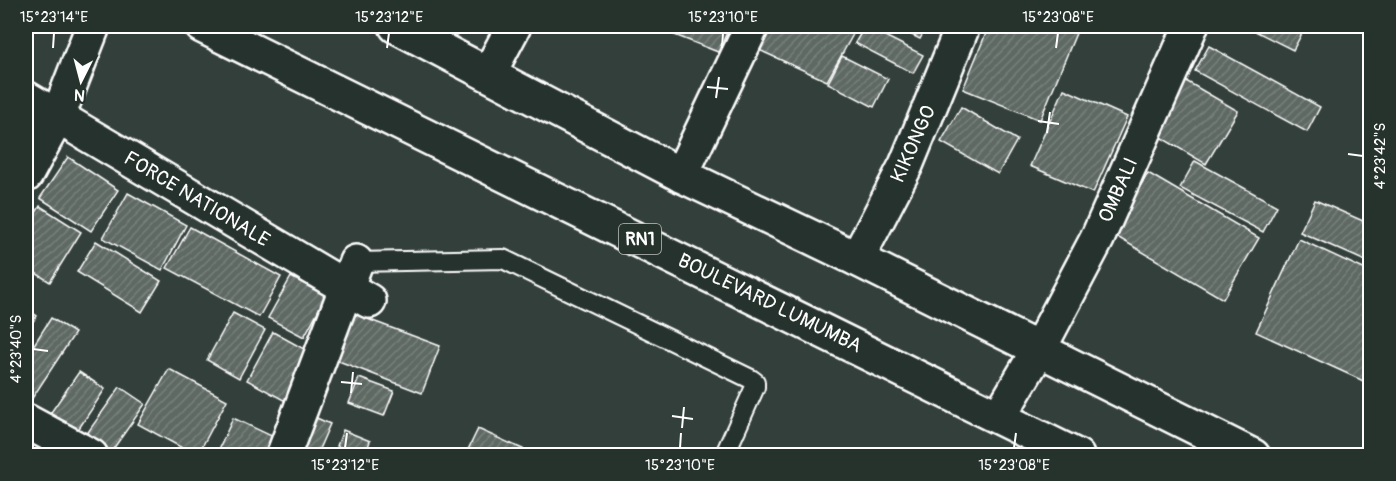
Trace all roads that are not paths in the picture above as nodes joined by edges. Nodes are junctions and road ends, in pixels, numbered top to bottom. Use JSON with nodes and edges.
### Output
{"nodes":[{"id":1,"x":93,"y":26,"type":"edge"},
{"id":2,"x":202,"y":26,"type":"edge"},
{"id":3,"x":396,"y":26,"type":"edge"},
{"id":4,"x":514,"y":26,"type":"edge"},
{"id":5,"x":752,"y":26,"type":"edge"},
{"id":6,"x":963,"y":26,"type":"edge"},
{"id":7,"x":1187,"y":27,"type":"edge"},
{"id":8,"x":489,"y":73,"type":"junction"},
{"id":9,"x":26,"y":98,"type":"edge"},
{"id":10,"x":57,"y":116,"type":"junction"},
{"id":11,"x":26,"y":175,"type":"edge"},
{"id":12,"x":681,"y":175,"type":"junction"},
{"id":13,"x":857,"y":259,"type":"junction"},
{"id":14,"x":357,"y":284,"type":"junction"},
{"id":15,"x":1038,"y":351,"type":"junction"},
{"id":16,"x":1000,"y":415,"type":"junction"},
{"id":17,"x":26,"y":422,"type":"edge"},
{"id":18,"x":1042,"y":448,"type":"edge"},
{"id":19,"x":1221,"y":448,"type":"edge"},
{"id":20,"x":91,"y":456,"type":"edge"},
{"id":21,"x":283,"y":456,"type":"edge"},
{"id":22,"x":724,"y":456,"type":"edge"},
{"id":23,"x":1077,"y":456,"type":"edge"},
{"id":24,"x":1253,"y":456,"type":"edge"}],
"edges":[{"from":1,"to":10,"type":"main road"},
{"from":2,"to":16,"type":"main road","name":"BOULEVARD LUMUMBA","number":"RN1"},
{"from":3,"to":8,"type":"main road"},
{"from":4,"to":8,"type":"main road"},
{"from":5,"to":12,"type":"main road"},
{"from":6,"to":13,"type":"main road","name":"KIKONGO"},
{"from":7,"to":15,"type":"main road","name":"OMBALI"},
{"from":8,"to":12,"type":"main road"},
{"from":9,"to":10,"type":"main road","name":"FORCE NATIONALE"},
{"from":10,"to":11,"type":"main road"},
{"from":10,"to":14,"type":"main road","name":"FORCE NATIONALE"},
{"from":12,"to":13,"type":"main road"},
{"from":13,"to":15,"type":"main road"},
{"from":14,"to":21,"type":"main road"},
{"from":14,"to":22,"type":"lane"},
{"from":15,"to":16,"type":"main road","name":"OMBALI"},
{"from":15,"to":19,"type":"main road"},
{"from":16,"to":18,"type":"main road","name":"BOULEVARD LUMUMBA","number":"RN1"},
{"from":17,"to":20,"type":"main road"},
{"from":18,"to":23,"type":"main road","name":"BOULEVARD LUMUMBA","number":"RN1"},
{"from":19,"to":24,"type":"main road"}]}
